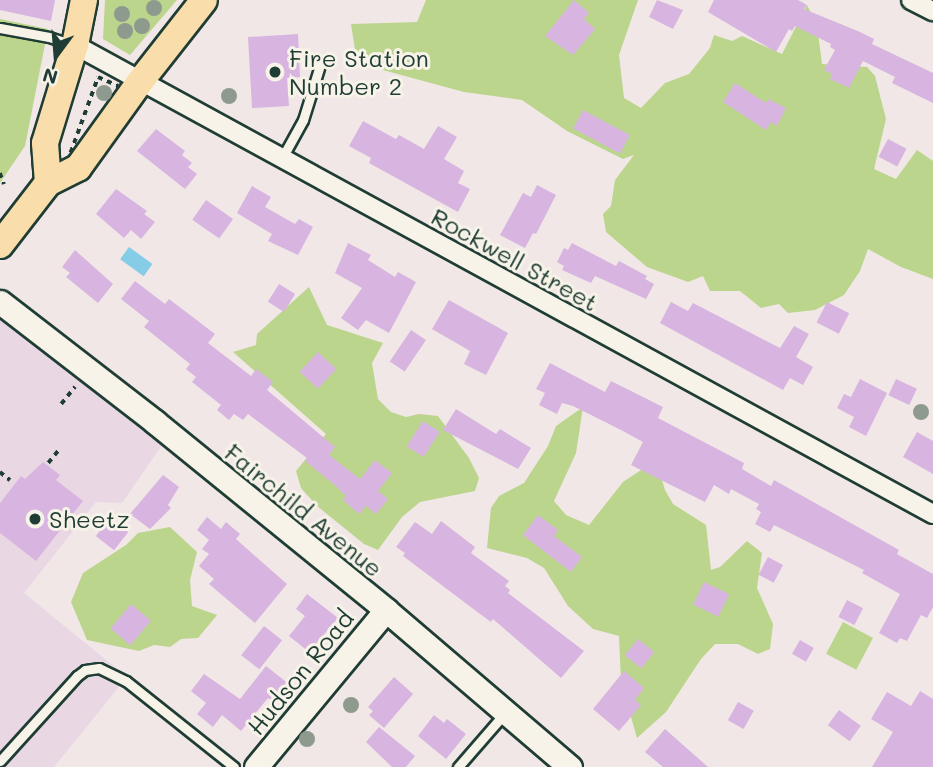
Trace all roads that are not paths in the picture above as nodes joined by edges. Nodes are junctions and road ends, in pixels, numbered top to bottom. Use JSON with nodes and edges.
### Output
{"nodes":[{"id":1,"x":84,"y":0,"type":"edge"},
{"id":2,"x":204,"y":0,"type":"edge"},
{"id":3,"x":911,"y":0,"type":"edge"},
{"id":4,"x":933,"y":11,"type":"edge"},
{"id":5,"x":0,"y":28,"type":"edge"},
{"id":6,"x":75,"y":45,"type":"junction"},
{"id":7,"x":321,"y":62,"type":"dead end"},
{"id":8,"x":139,"y":83,"type":"junction"},
{"id":9,"x":281,"y":160,"type":"junction"},
{"id":10,"x":48,"y":183,"type":"junction"},
{"id":11,"x":0,"y":245,"type":"edge"},
{"id":12,"x":0,"y":302,"type":"edge"},
{"id":13,"x":933,"y":514,"type":"edge"},
{"id":14,"x":386,"y":610,"type":"junction"},
{"id":15,"x":506,"y":713,"type":"junction"},
{"id":16,"x":0,"y":761,"type":"edge"},
{"id":17,"x":234,"y":767,"type":"edge"},
{"id":18,"x":256,"y":767,"type":"edge"},
{"id":19,"x":458,"y":767,"type":"edge"},
{"id":20,"x":570,"y":767,"type":"edge"}],
"edges":[{"from":1,"to":6,"type":"main road"},
{"from":2,"to":8,"type":"main road"},
{"from":3,"to":4,"type":"street"},
{"from":5,"to":6,"type":"lane"},
{"from":6,"to":8,"type":"street","name":"Rockwell Street"},
{"from":6,"to":10,"type":"main road"},
{"from":7,"to":9,"type":"lane"},
{"from":8,"to":9,"type":"street","name":"Rockwell Street"},
{"from":8,"to":10,"type":"main road"},
{"from":9,"to":13,"type":"street","name":"Rockwell Street"},
{"from":10,"to":11,"type":"main road"},
{"from":12,"to":14,"type":"main road","name":"Fairchild Avenue"},
{"from":14,"to":15,"type":"main road","name":"Fairchild Avenue"},
{"from":14,"to":18,"type":"main road","name":"Hudson Road"},
{"from":15,"to":19,"type":"lane"},
{"from":15,"to":20,"type":"main road","name":"Fairchild Avenue"},
{"from":16,"to":17,"type":"lane"}]}
